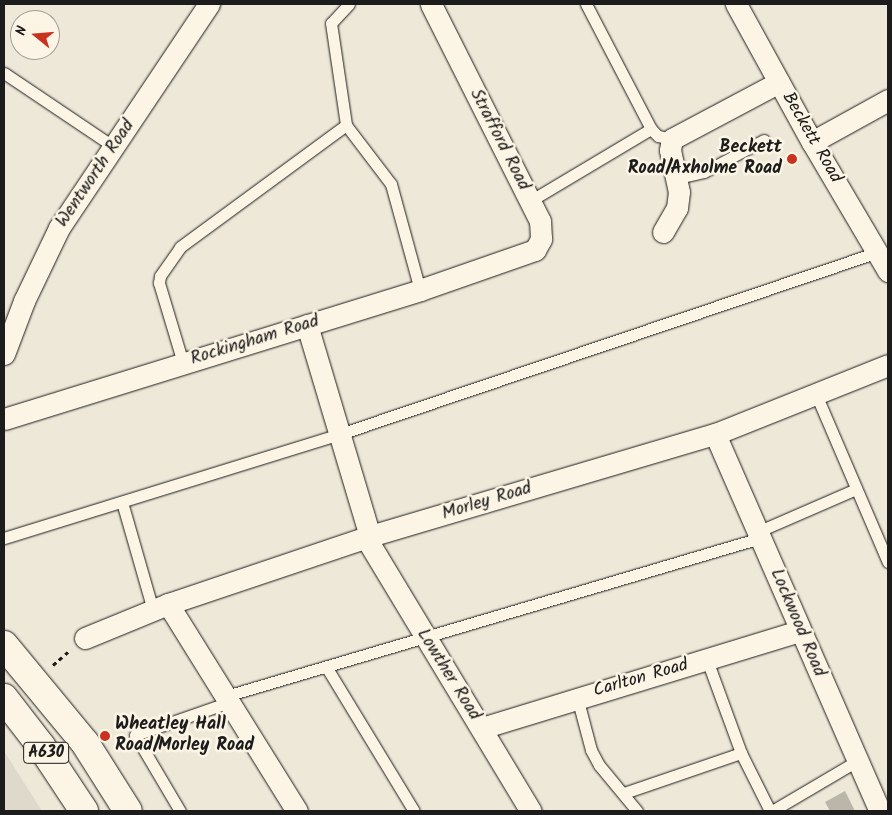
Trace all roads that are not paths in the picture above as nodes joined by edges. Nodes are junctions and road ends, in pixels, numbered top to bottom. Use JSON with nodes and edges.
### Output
{"nodes":[{"id":1,"x":209,"y":4,"type":"edge"},
{"id":2,"x":349,"y":4,"type":"edge"},
{"id":3,"x":431,"y":4,"type":"edge"},
{"id":4,"x":586,"y":4,"type":"edge"},
{"id":5,"x":743,"y":6,"type":"edge"},
{"id":6,"x":4,"y":73,"type":"edge"},
{"id":7,"x":779,"y":82,"type":"junction"},
{"id":8,"x":888,"y":100,"type":"edge"},
{"id":9,"x":346,"y":125,"type":"junction"},
{"id":10,"x":651,"y":130,"type":"junction"},
{"id":11,"x":672,"y":139,"type":"junction"},
{"id":12,"x":764,"y":140,"type":"dead end"},
{"id":13,"x":812,"y":142,"type":"junction"},
{"id":14,"x":114,"y":147,"type":"junction"},
{"id":15,"x":678,"y":178,"type":"junction"},
{"id":16,"x":530,"y":201,"type":"junction"},
{"id":17,"x":663,"y":232,"type":"dead end"},
{"id":18,"x":878,"y":252,"type":"junction"},
{"id":19,"x":506,"y":262,"type":"joint"},
{"id":20,"x":888,"y":271,"type":"edge"},
{"id":21,"x":420,"y":290,"type":"junction"},
{"id":22,"x":307,"y":325,"type":"junction"},
{"id":23,"x":4,"y":354,"type":"edge"},
{"id":24,"x":183,"y":363,"type":"junction"},
{"id":25,"x":888,"y":365,"type":"edge"},
{"id":26,"x":815,"y":392,"type":"junction"},
{"id":27,"x":4,"y":419,"type":"edge"},
{"id":28,"x":340,"y":434,"type":"junction"},
{"id":29,"x":715,"y":434,"type":"junction"},
{"id":30,"x":856,"y":489,"type":"junction"},
{"id":31,"x":122,"y":502,"type":"junction"},
{"id":32,"x":759,"y":535,"type":"junction"},
{"id":33,"x":368,"y":537,"type":"junction"},
{"id":34,"x":4,"y":538,"type":"edge"},
{"id":35,"x":888,"y":562,"type":"edge"},
{"id":36,"x":160,"y":607,"type":"junction"},
{"id":37,"x":800,"y":631,"type":"junction"},
{"id":38,"x":85,"y":638,"type":"road end"},
{"id":39,"x":424,"y":638,"type":"junction"},
{"id":40,"x":4,"y":645,"type":"edge"},
{"id":41,"x":707,"y":660,"type":"junction"},
{"id":42,"x":327,"y":668,"type":"junction"},
{"id":43,"x":578,"y":697,"type":"junction"},
{"id":44,"x":4,"y":698,"type":"edge"},
{"id":45,"x":228,"y":699,"type":"junction"},
{"id":46,"x":482,"y":728,"type":"junction"},
{"id":47,"x":741,"y":753,"type":"junction"},
{"id":48,"x":857,"y":761,"type":"junction"},
{"id":49,"x":624,"y":793,"type":"junction"},
{"id":50,"x":84,"y":811,"type":"edge"},
{"id":51,"x":128,"y":811,"type":"edge"},
{"id":52,"x":180,"y":811,"type":"edge"},
{"id":53,"x":297,"y":811,"type":"edge"},
{"id":54,"x":414,"y":811,"type":"edge"},
{"id":55,"x":531,"y":811,"type":"edge"},
{"id":56,"x":637,"y":811,"type":"edge"},
{"id":57,"x":771,"y":811,"type":"edge"},
{"id":58,"x":880,"y":811,"type":"edge"}],
"edges":[{"from":1,"to":14,"type":"street","name":"Wentworth Road"},
{"from":2,"to":9,"type":"lane"},
{"from":3,"to":16,"type":"street","name":"Strafford Road"},
{"from":4,"to":10,"type":"lane"},
{"from":5,"to":7,"type":"street","name":"Beckett Road"},
{"from":6,"to":14,"type":"lane"},
{"from":7,"to":11,"type":"street"},
{"from":7,"to":13,"type":"street","name":"Beckett Road"},
{"from":8,"to":13,"type":"street"},
{"from":9,"to":21,"type":"lane"},
{"from":9,"to":24,"type":"lane"},
{"from":10,"to":11,"type":"lane"},
{"from":10,"to":16,"type":"lane"},
{"from":11,"to":15,"type":"street"},
{"from":12,"to":15,"type":"lane"},
{"from":13,"to":18,"type":"street","name":"Beckett Road"},
{"from":14,"to":23,"type":"street","name":"Wentworth Road"},
{"from":15,"to":17,"type":"street"},
{"from":16,"to":19,"type":"street","name":"Strafford Road"},
{"from":18,"to":20,"type":"street","name":"Beckett Road"},
{"from":18,"to":28,"type":"lane"},
{"from":19,"to":21,"type":"street","name":"Rockingham Road"},
{"from":21,"to":22,"type":"street","name":"Rockingham Road"},
{"from":22,"to":24,"type":"street","name":"Rockingham Road"},
{"from":22,"to":28,"type":"street","name":"Lowther Road"},
{"from":24,"to":27,"type":"street","name":"Rockingham Road"},
{"from":25,"to":26,"type":"street","name":"Morley Road"},
{"from":26,"to":29,"type":"street","name":"Morley Road"},
{"from":26,"to":30,"type":"lane"},
{"from":28,"to":31,"type":"lane"},
{"from":28,"to":33,"type":"street","name":"Lowther Road"},
{"from":29,"to":32,"type":"street","name":"Lockwood Road"},
{"from":29,"to":33,"type":"street","name":"Morley Road"},
{"from":30,"to":32,"type":"lane"},
{"from":30,"to":35,"type":"lane"},
{"from":31,"to":34,"type":"lane"},
{"from":31,"to":36,"type":"lane"},
{"from":32,"to":37,"type":"street","name":"Lockwood Road"},
{"from":32,"to":39,"type":"lane"},
{"from":33,"to":36,"type":"street","name":"Morley Road"},
{"from":33,"to":39,"type":"street","name":"Lowther Road"},
{"from":36,"to":38,"type":"street","name":"Morley Road"},
{"from":36,"to":45,"type":"street"},
{"from":37,"to":41,"type":"street","name":"Carlton Road"},
{"from":37,"to":48,"type":"street","name":"Lockwood Road"},
{"from":39,"to":42,"type":"lane"},
{"from":39,"to":46,"type":"street","name":"Lowther Road"},
{"from":40,"to":51,"type":"highway","number":"A630"},
{"from":41,"to":43,"type":"street","name":"Carlton Road"},
{"from":41,"to":47,"type":"lane"},
{"from":42,"to":45,"type":"lane"},
{"from":42,"to":54,"type":"lane"},
{"from":43,"to":46,"type":"street","name":"Carlton Road"},
{"from":43,"to":49,"type":"lane"},
{"from":44,"to":50,"type":"highway","number":"A630"},
{"from":45,"to":52,"type":"lane"},
{"from":45,"to":53,"type":"street"},
{"from":46,"to":55,"type":"street","name":"Lowther Road"},
{"from":47,"to":49,"type":"lane"},
{"from":47,"to":57,"type":"lane"},
{"from":48,"to":57,"type":"lane"},
{"from":48,"to":58,"type":"street","name":"Lockwood Road"},
{"from":49,"to":56,"type":"lane"}]}
